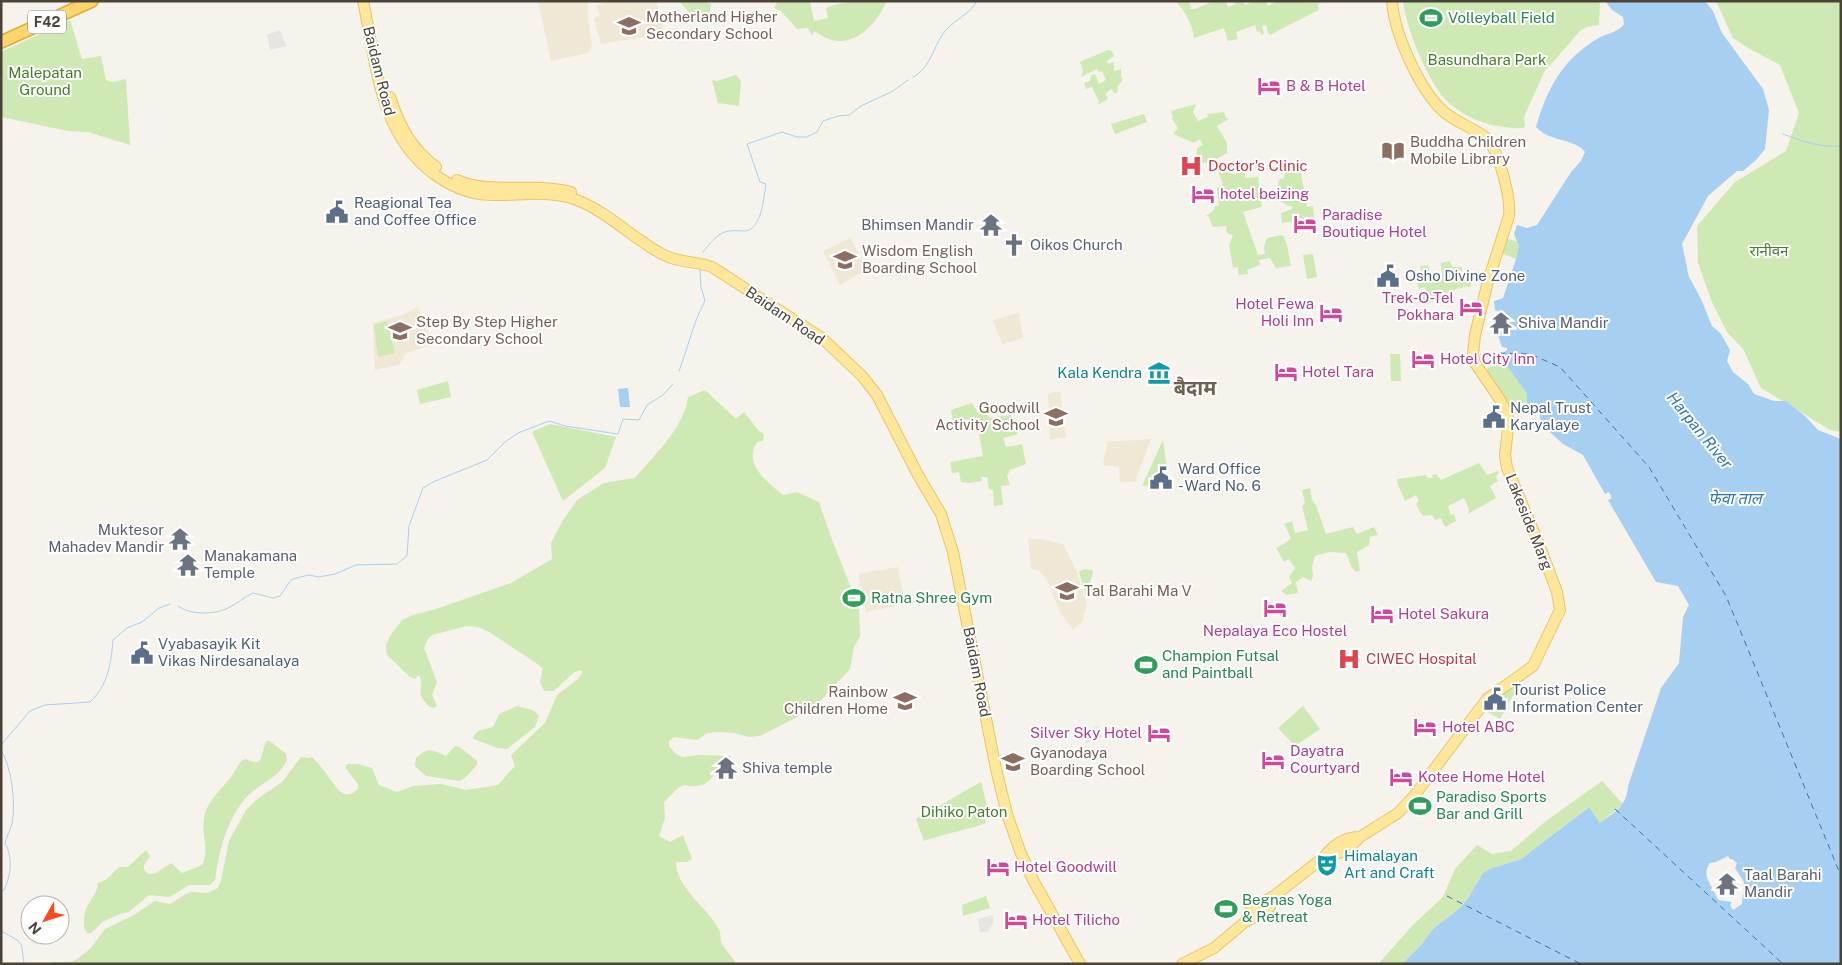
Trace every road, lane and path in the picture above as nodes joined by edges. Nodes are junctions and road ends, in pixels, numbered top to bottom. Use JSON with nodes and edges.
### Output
{"nodes":[{"id":1,"x":74,"y":1,"type":"edge"},
{"id":2,"x":92,"y":1,"type":"edge"},
{"id":3,"x":363,"y":1,"type":"edge"},
{"id":4,"x":369,"y":1,"type":"edge"},
{"id":5,"x":1392,"y":1,"type":"edge"},
{"id":6,"x":1,"y":35,"type":"edge"},
{"id":7,"x":1,"y":42,"type":"edge"},
{"id":8,"x":1080,"y":964,"type":"edge"},
{"id":9,"x":1087,"y":964,"type":"edge"},
{"id":10,"x":1182,"y":964,"type":"edge"}],
"edges":[{"from":1,"to":6,"type":"highway","number":"F42"},
{"from":2,"to":7,"type":"highway","number":"F42"},
{"from":3,"to":8,"type":"main road","name":"Baidam Road"},
{"from":4,"to":9,"type":"main road","name":"Baidam Road"},
{"from":5,"to":10,"type":"main road","name":"Lakeside Marg"}]}
